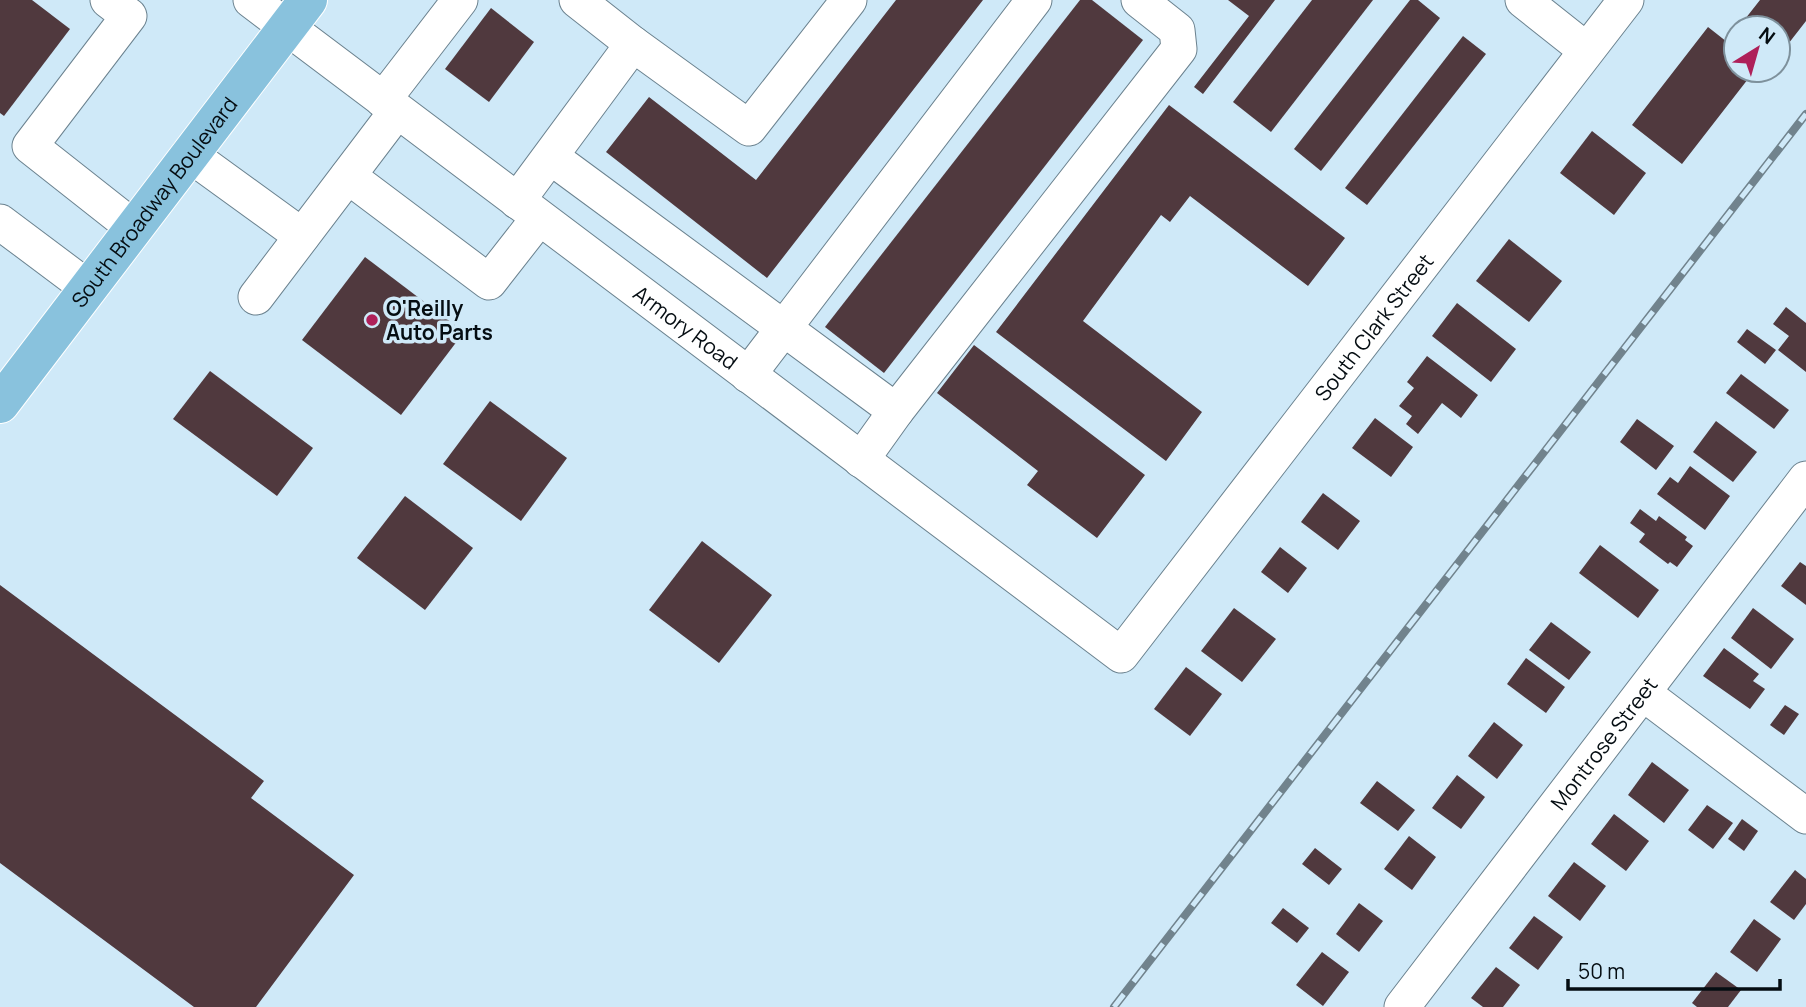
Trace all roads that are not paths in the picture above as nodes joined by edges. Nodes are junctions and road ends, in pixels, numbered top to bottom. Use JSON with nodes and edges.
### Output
{"nodes":[{"id":1,"x":108,"y":0,"type":"edge"},
{"id":2,"x":251,"y":0,"type":"edge"},
{"id":3,"x":460,"y":0,"type":"edge"},
{"id":4,"x":577,"y":0,"type":"edge"},
{"id":5,"x":849,"y":0,"type":"edge"},
{"id":6,"x":1034,"y":0,"type":"edge"},
{"id":7,"x":1139,"y":0,"type":"edge"},
{"id":8,"x":1523,"y":0,"type":"edge"},
{"id":9,"x":1626,"y":0,"type":"edge"},
{"id":10,"x":297,"y":14,"type":"edge"},
{"id":11,"x":634,"y":44,"type":"junction"},
{"id":12,"x":1587,"y":50,"type":"junction"},
{"id":13,"x":390,"y":106,"type":"junction"},
{"id":14,"x":190,"y":154,"type":"junction"},
{"id":15,"x":551,"y":157,"type":"junction"},
{"id":16,"x":348,"y":176,"type":"junction"},
{"id":17,"x":528,"y":209,"type":"junction"},
{"id":18,"x":0,"y":222,"type":"edge"},
{"id":19,"x":134,"y":228,"type":"junction"},
{"id":20,"x":302,"y":236,"type":"junction"},
{"id":21,"x":88,"y":288,"type":"junction"},
{"id":22,"x":256,"y":297,"type":"dead end"},
{"id":23,"x":784,"y":328,"type":"junction"},
{"id":24,"x":748,"y":374,"type":"junction"},
{"id":25,"x":0,"y":404,"type":"edge"},
{"id":26,"x":896,"y":411,"type":"junction"},
{"id":27,"x":861,"y":460,"type":"junction"},
{"id":28,"x":1806,"y":480,"type":"edge"},
{"id":29,"x":1121,"y":655,"type":"joint"},
{"id":30,"x":1643,"y":693,"type":"junction"},
{"id":31,"x":1806,"y":816,"type":"edge"},
{"id":32,"x":1402,"y":1007,"type":"edge"}],
"edges":[{"from":1,"to":19,"type":"street"},
{"from":2,"to":10,"type":"street","name":"Armory Road"},
{"from":3,"to":13,"type":"street"},
{"from":4,"to":11,"type":"street"},
{"from":5,"to":11,"type":"street"},
{"from":6,"to":23,"type":"street"},
{"from":7,"to":26,"type":"street"},
{"from":8,"to":12,"type":"street"},
{"from":9,"to":12,"type":"street","name":"South Clark Street"},
{"from":10,"to":13,"type":"street","name":"Armory Road"},
{"from":10,"to":14,"type":"main road","name":"South Broadway Boulevard"},
{"from":11,"to":15,"type":"street"},
{"from":12,"to":29,"type":"street","name":"South Clark Street"},
{"from":13,"to":16,"type":"street"},
{"from":13,"to":17,"type":"street","name":"Armory Road"},
{"from":14,"to":19,"type":"main road","name":"South Broadway Boulevard"},
{"from":14,"to":20,"type":"street"},
{"from":15,"to":17,"type":"street"},
{"from":15,"to":23,"type":"street"},
{"from":16,"to":17,"type":"street"},
{"from":16,"to":20,"type":"street"},
{"from":17,"to":24,"type":"street","name":"Armory Road"},
{"from":18,"to":21,"type":"street"},
{"from":19,"to":21,"type":"main road","name":"South Broadway Boulevard"},
{"from":20,"to":22,"type":"street"},
{"from":21,"to":25,"type":"main road","name":"South Broadway Boulevard"},
{"from":23,"to":24,"type":"street"},
{"from":23,"to":26,"type":"street"},
{"from":24,"to":27,"type":"street","name":"Armory Road"},
{"from":26,"to":27,"type":"street"},
{"from":27,"to":29,"type":"street","name":"Armory Road"},
{"from":28,"to":30,"type":"street","name":"Montrose Street"},
{"from":30,"to":31,"type":"street"},
{"from":30,"to":32,"type":"street","name":"Montrose Street"}]}
